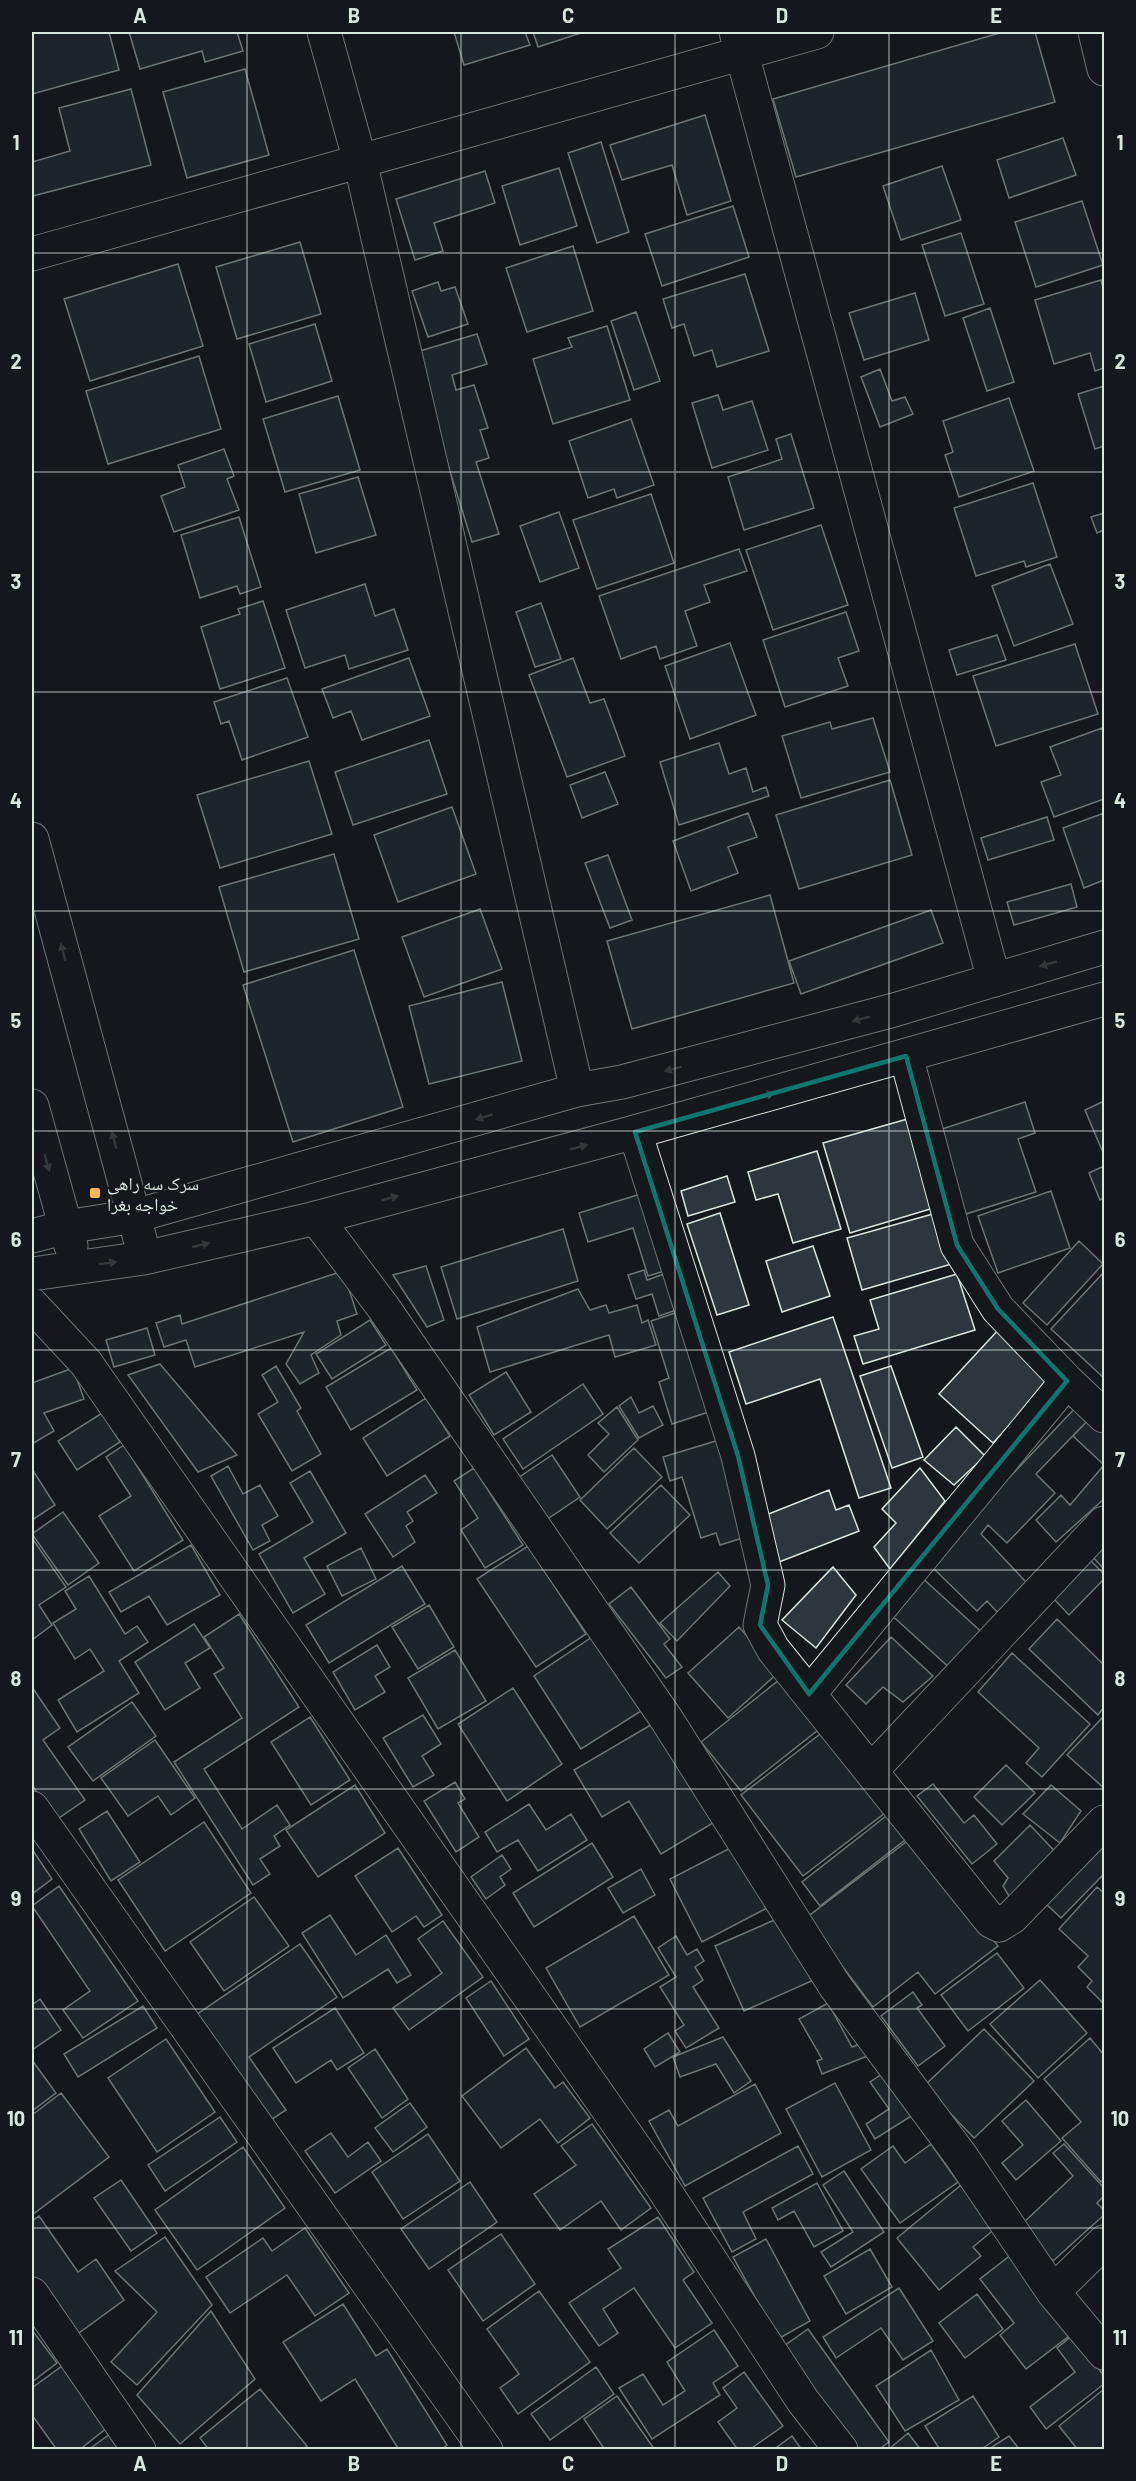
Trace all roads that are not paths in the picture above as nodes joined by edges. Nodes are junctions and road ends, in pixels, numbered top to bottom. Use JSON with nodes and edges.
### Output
{"nodes":[{"id":1,"x":324,"y":32,"type":"edge"},
{"id":2,"x":816,"y":32,"type":"edge"},
{"id":3,"x":1095,"y":32,"type":"edge"},
{"id":4,"x":739,"y":42,"type":"edge"},
{"id":5,"x":1104,"y":69,"type":"edge"},
{"id":6,"x":360,"y":161,"type":"junction"},
{"id":7,"x":32,"y":254,"type":"edge"},
{"id":8,"x":32,"y":839,"type":"edge"},
{"id":9,"x":1104,"y":947,"type":"edge"},
{"id":10,"x":993,"y":980,"type":"junction"},
{"id":11,"x":1104,"y":999,"type":"edge"},
{"id":12,"x":906,"y":1056,"type":"junction"},
{"id":13,"x":578,"y":1090,"type":"junction"},
{"id":14,"x":32,"y":1107,"type":"edge"},
{"id":15,"x":635,"y":1132,"type":"junction"},
{"id":16,"x":135,"y":1216,"type":"junction"},
{"id":17,"x":316,"y":1218,"type":"junction"},
{"id":18,"x":66,"y":1227,"type":"junction"},
{"id":19,"x":32,"y":1236,"type":"edge"},
{"id":20,"x":144,"y":1258,"type":"junction"},
{"id":21,"x":77,"y":1267,"type":"junction"},
{"id":22,"x":32,"y":1274,"type":"edge"},
{"id":23,"x":32,"y":1305,"type":"edge"},
{"id":24,"x":1067,"y":1381,"type":"junction"},
{"id":25,"x":1104,"y":1416,"type":"edge"},
{"id":26,"x":1104,"y":1523,"type":"edge"},
{"id":27,"x":809,"y":1694,"type":"junction"},
{"id":28,"x":871,"y":1771,"type":"junction"},
{"id":29,"x":32,"y":1808,"type":"edge"},
{"id":30,"x":1104,"y":1822,"type":"edge"},
{"id":31,"x":1104,"y":2242,"type":"edge"},
{"id":32,"x":1053,"y":2292,"type":"junction"},
{"id":33,"x":32,"y":2294,"type":"edge"},
{"id":34,"x":1104,"y":2353,"type":"edge"},
{"id":35,"x":139,"y":2450,"type":"edge"},
{"id":36,"x":486,"y":2450,"type":"edge"},
{"id":37,"x":841,"y":2450,"type":"edge"}],
"edges":[{"from":1,"to":6,"type":"street"},
{"from":2,"to":4,"type":"street"},
{"from":3,"to":5,"type":"street"},
{"from":4,"to":6,"type":"street"},
{"from":4,"to":10,"type":"street"},
{"from":6,"to":7,"type":"street"},
{"from":6,"to":13,"type":"street"},
{"from":16,"to":8,"type":"street","one_way":true},
{"from":9,"to":10,"type":"street","one_way":true},
{"from":10,"to":13,"type":"street","one_way":true},
{"from":11,"to":12,"type":"street"},
{"from":15,"to":12,"type":"street","one_way":true},
{"from":12,"to":24,"type":"street"},
{"from":13,"to":16,"type":"street","one_way":true},
{"from":14,"to":18,"type":"street","one_way":true},
{"from":17,"to":15,"type":"street","one_way":true},
{"from":15,"to":27,"type":"street"},
{"from":16,"to":18,"type":"street"},
{"from":16,"to":20,"type":"street"},
{"from":20,"to":17,"type":"street","one_way":true},
{"from":17,"to":32,"type":"street"},
{"from":18,"to":19,"type":"street"},
{"from":18,"to":21,"type":"street"},
{"from":21,"to":20,"type":"street","one_way":true},
{"from":21,"to":22,"type":"street"},
{"from":23,"to":37,"type":"street"},
{"from":24,"to":25,"type":"street"},
{"from":24,"to":27,"type":"street"},
{"from":26,"to":28,"type":"street"},
{"from":27,"to":28,"type":"street"},
{"from":28,"to":30,"type":"street"},
{"from":29,"to":36,"type":"street"},
{"from":31,"to":32,"type":"street"},
{"from":32,"to":34,"type":"street"},
{"from":33,"to":35,"type":"street"}]}
